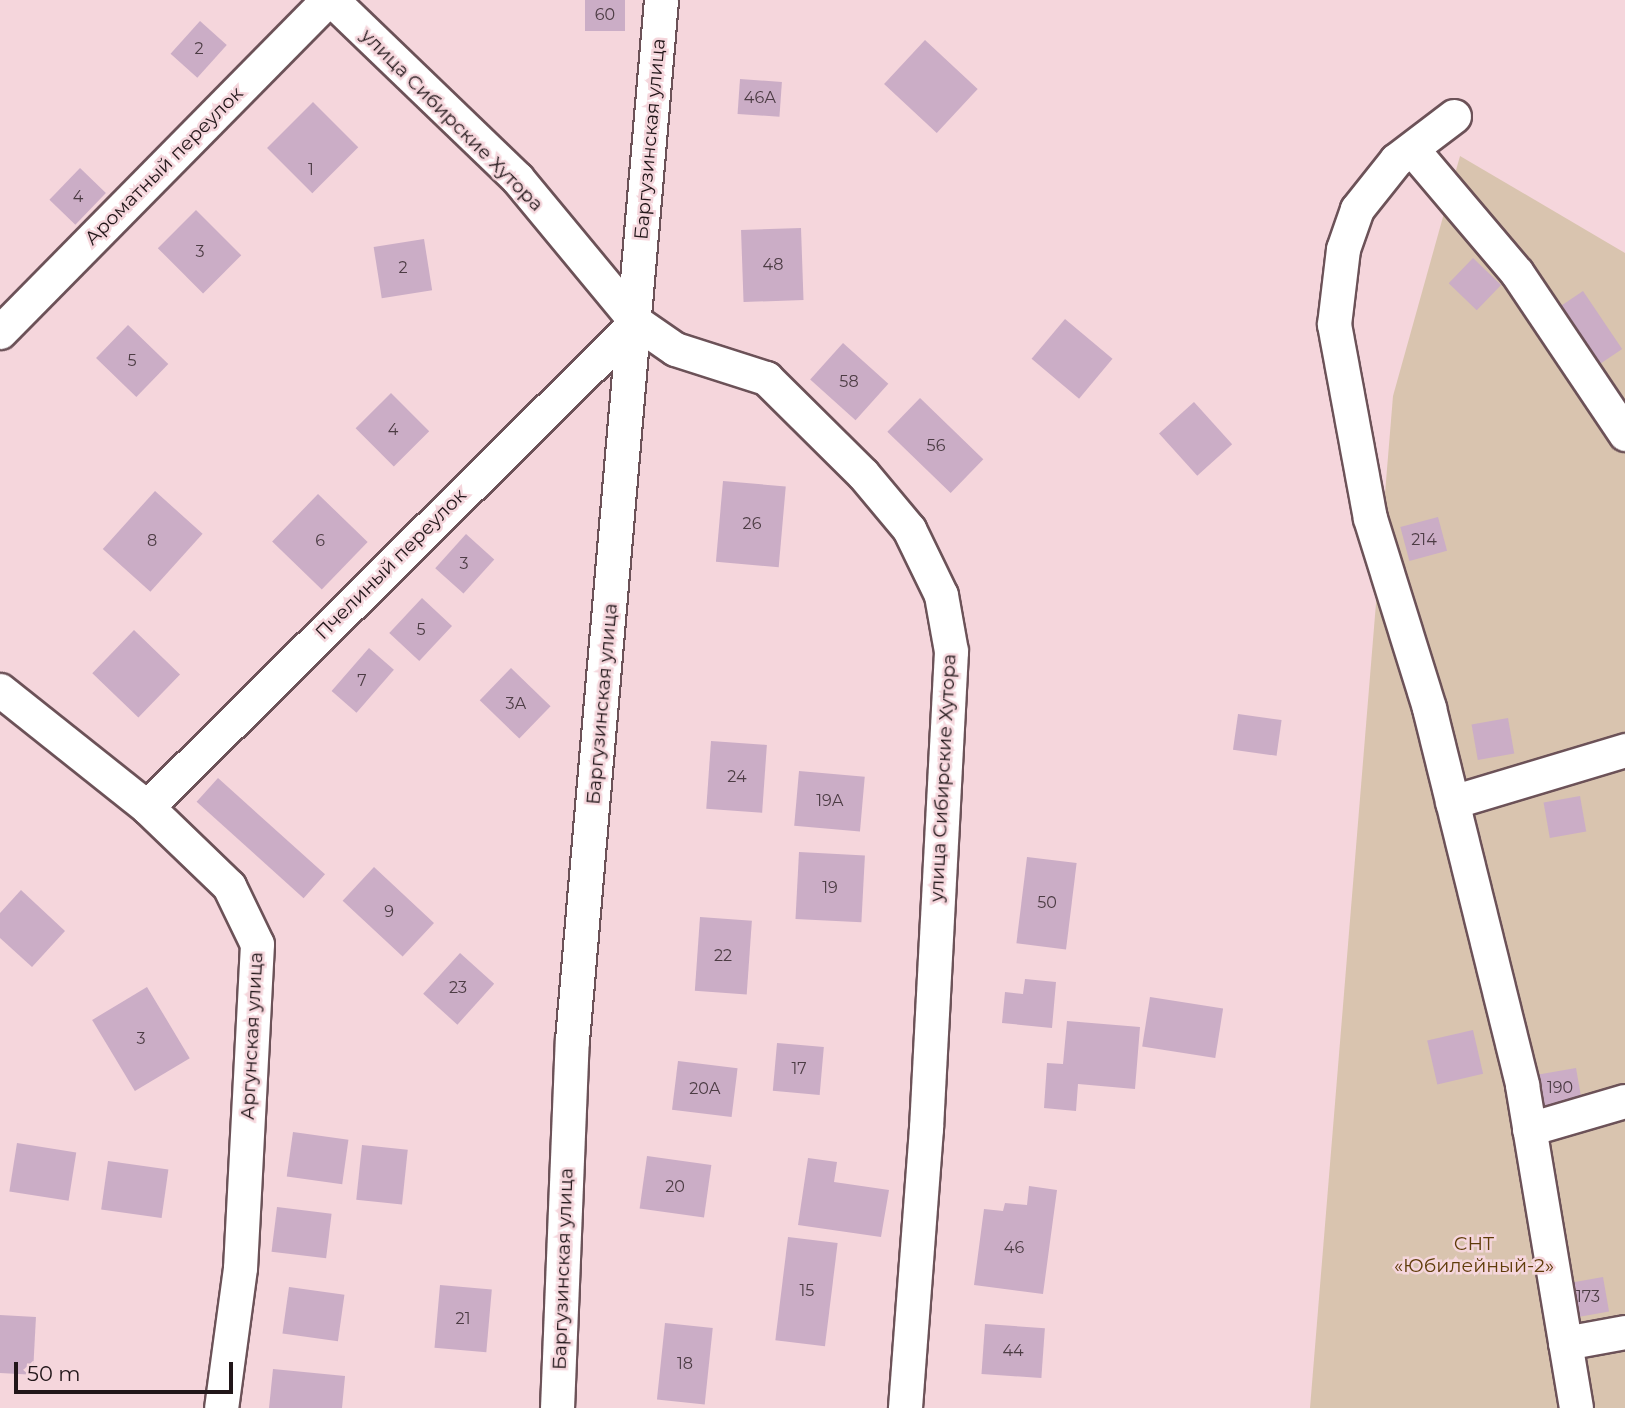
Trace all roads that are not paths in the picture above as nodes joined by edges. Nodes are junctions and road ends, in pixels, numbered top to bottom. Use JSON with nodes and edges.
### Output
{"nodes":[{"id":1,"x":330,"y":0,"type":"edge"},
{"id":2,"x":662,"y":0,"type":"edge"},
{"id":3,"x":1454,"y":116,"type":"dead end"},
{"id":4,"x":1412,"y":149,"type":"junction"},
{"id":5,"x":636,"y":322,"type":"junction"},
{"id":6,"x":0,"y":332,"type":"edge"},
{"id":7,"x":1625,"y":434,"type":"edge"},
{"id":8,"x":0,"y":690,"type":"edge"},
{"id":9,"x":1625,"y":750,"type":"edge"},
{"id":10,"x":1452,"y":802,"type":"junction"},
{"id":11,"x":146,"y":807,"type":"junction"},
{"id":12,"x":1625,"y":1101,"type":"edge"},
{"id":13,"x":1529,"y":1129,"type":"junction"},
{"id":14,"x":1625,"y":1332,"type":"edge"},
{"id":15,"x":1565,"y":1343,"type":"junction"},
{"id":16,"x":221,"y":1408,"type":"edge"},
{"id":17,"x":557,"y":1408,"type":"edge"},
{"id":18,"x":905,"y":1408,"type":"edge"},
{"id":19,"x":1576,"y":1408,"type":"edge"}],
"edges":[{"from":1,"to":5,"type":"street","name":"улица Сибирские Хутора"},
{"from":1,"to":6,"type":"street","name":"Ароматный переулок"},
{"from":2,"to":5,"type":"street","name":"Баргузинская улица"},
{"from":3,"to":4,"type":"street"},
{"from":4,"to":7,"type":"street"},
{"from":4,"to":10,"type":"street"},
{"from":5,"to":11,"type":"street","name":"Пчелиный переулок"},
{"from":5,"to":17,"type":"street","name":"Баргузинская улица"},
{"from":5,"to":18,"type":"street","name":"улица Сибирские Хутора"},
{"from":8,"to":11,"type":"street","name":"Аргунская улица"},
{"from":9,"to":10,"type":"street"},
{"from":10,"to":13,"type":"street"},
{"from":11,"to":16,"type":"street","name":"Аргунская улица"},
{"from":12,"to":13,"type":"street"},
{"from":13,"to":15,"type":"street"},
{"from":14,"to":15,"type":"street"},
{"from":15,"to":19,"type":"street"}]}
